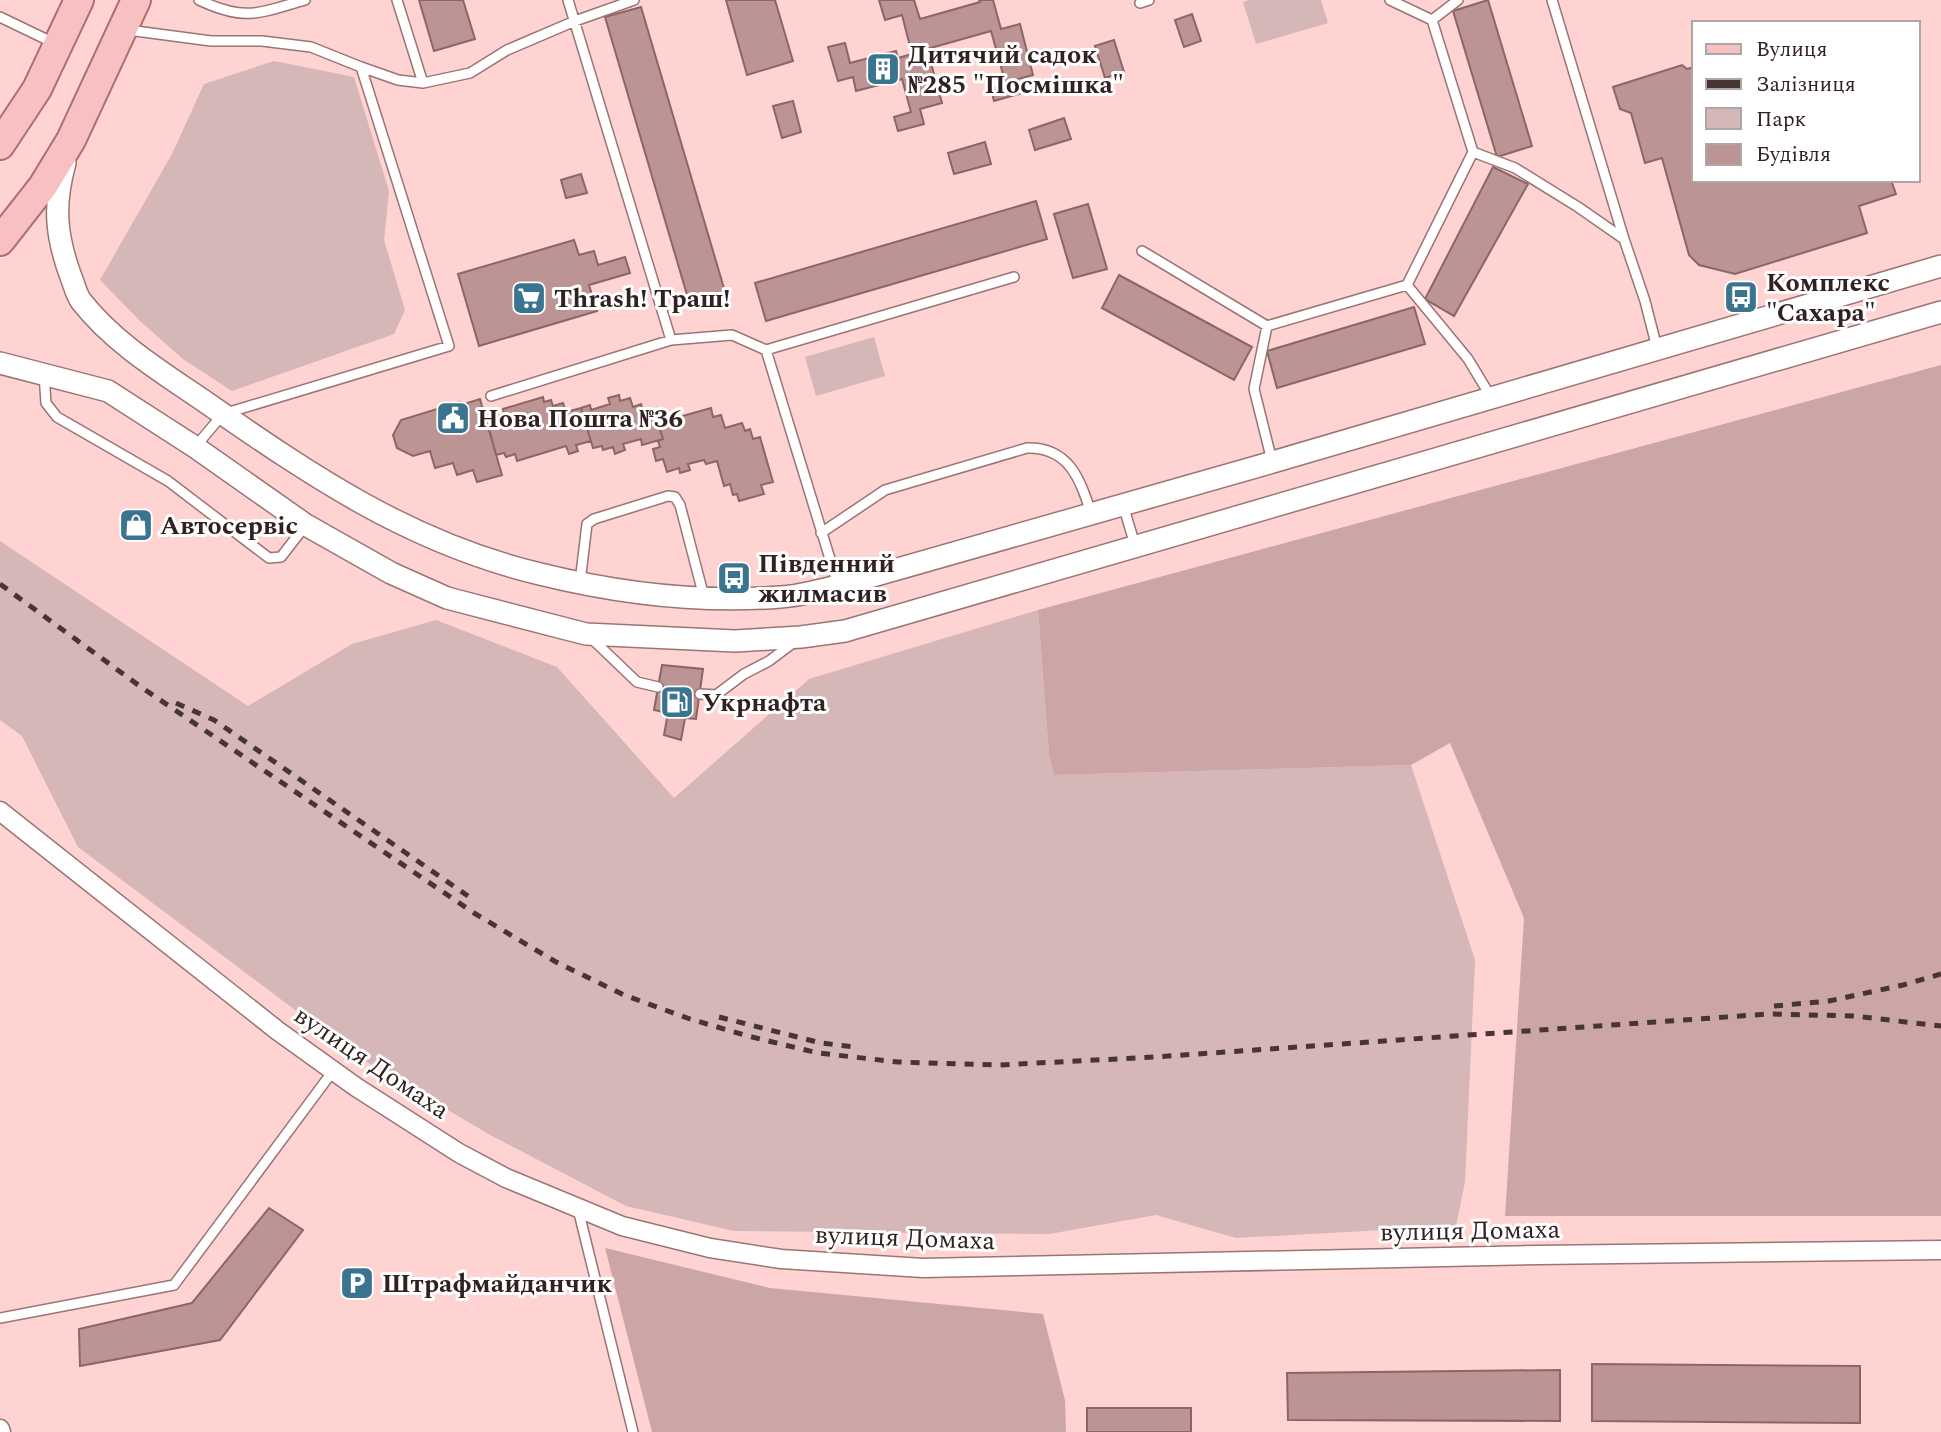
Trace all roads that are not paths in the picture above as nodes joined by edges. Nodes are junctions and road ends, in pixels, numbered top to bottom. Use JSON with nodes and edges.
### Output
{"nodes":[{"id":1,"x":79,"y":0,"type":"edge"},
{"id":2,"x":136,"y":0,"type":"edge"},
{"id":3,"x":199,"y":0,"type":"edge"},
{"id":4,"x":305,"y":0,"type":"edge"},
{"id":5,"x":397,"y":0,"type":"edge"},
{"id":6,"x":568,"y":0,"type":"edge"},
{"id":7,"x":634,"y":0,"type":"edge"},
{"id":8,"x":1390,"y":0,"type":"edge"},
{"id":9,"x":1458,"y":0,"type":"edge"},
{"id":10,"x":1552,"y":0,"type":"edge"},
{"id":11,"x":0,"y":17,"type":"edge"},
{"id":12,"x":1432,"y":20,"type":"junction"},
{"id":13,"x":575,"y":21,"type":"junction"},
{"id":14,"x":123,"y":29,"type":"junction"},
{"id":15,"x":58,"y":45,"type":"junction"},
{"id":16,"x":361,"y":67,"type":"junction"},
{"id":17,"x":423,"y":83,"type":"junction"},
{"id":18,"x":71,"y":140,"type":"junction"},
{"id":19,"x":0,"y":145,"type":"edge"},
{"id":20,"x":1473,"y":152,"type":"junction"},
{"id":21,"x":1624,"y":239,"type":"junction"},
{"id":22,"x":0,"y":241,"type":"edge"},
{"id":23,"x":1142,"y":251,"type":"dead end"},
{"id":24,"x":1941,"y":266,"type":"edge"},
{"id":25,"x":1014,"y":277,"type":"dead end"},
{"id":26,"x":1407,"y":285,"type":"junction"},
{"id":27,"x":1941,"y":312,"type":"edge"},
{"id":28,"x":1268,"y":326,"type":"junction"},
{"id":29,"x":671,"y":340,"type":"junction"},
{"id":30,"x":1657,"y":349,"type":"junction"},
{"id":31,"x":766,"y":351,"type":"junction"},
{"id":32,"x":0,"y":363,"type":"edge"},
{"id":33,"x":44,"y":374,"type":"junction"},
{"id":34,"x":491,"y":396,"type":"dead end"},
{"id":35,"x":1492,"y":398,"type":"junction"},
{"id":36,"x":223,"y":414,"type":"junction"},
{"id":37,"x":195,"y":447,"type":"junction"},
{"id":38,"x":1273,"y":462,"type":"junction"},
{"id":39,"x":1123,"y":505,"type":"junction"},
{"id":40,"x":1091,"y":513,"type":"junction"},
{"id":41,"x":306,"y":525,"type":"junction"},
{"id":42,"x":821,"y":533,"type":"junction"},
{"id":43,"x":1135,"y":545,"type":"junction"},
{"id":44,"x":580,"y":582,"type":"junction"},
{"id":45,"x":838,"y":586,"type":"junction"},
{"id":46,"x":704,"y":597,"type":"junction"},
{"id":47,"x":586,"y":634,"type":"junction"},
{"id":48,"x":801,"y":637,"type":"junction"},
{"id":49,"x":658,"y":687,"type":"dead end"},
{"id":50,"x":699,"y":694,"type":"dead end"},
{"id":51,"x":0,"y":811,"type":"edge"},
{"id":52,"x":333,"y":1071,"type":"junction"},
{"id":53,"x":578,"y":1208,"type":"junction"},
{"id":54,"x":1941,"y":1250,"type":"edge"},
{"id":55,"x":0,"y":1318,"type":"edge"},
{"id":56,"x":633,"y":1432,"type":"edge"}],
"edges":[{"from":1,"to":15,"type":"main road"},
{"from":2,"to":14,"type":"main road"},
{"from":3,"to":4,"type":"lane"},
{"from":5,"to":17,"type":"lane"},
{"from":6,"to":13,"type":"lane"},
{"from":7,"to":13,"type":"lane"},
{"from":8,"to":12,"type":"lane"},
{"from":9,"to":12,"type":"lane"},
{"from":10,"to":21,"type":"lane"},
{"from":11,"to":15,"type":"lane"},
{"from":12,"to":20,"type":"lane"},
{"from":13,"to":17,"type":"lane"},
{"from":13,"to":29,"type":"lane"},
{"from":14,"to":16,"type":"lane"},
{"from":14,"to":18,"type":"main road"},
{"from":15,"to":19,"type":"main road"},
{"from":16,"to":17,"type":"lane"},
{"from":16,"to":36,"type":"lane"},
{"from":18,"to":22,"type":"main road"},
{"from":18,"to":36,"type":"street"},
{"from":20,"to":21,"type":"lane"},
{"from":20,"to":26,"type":"lane"},
{"from":21,"to":30,"type":"lane"},
{"from":23,"to":28,"type":"lane"},
{"from":24,"to":30,"type":"street"},
{"from":25,"to":31,"type":"lane"},
{"from":26,"to":28,"type":"lane"},
{"from":26,"to":35,"type":"lane"},
{"from":27,"to":43,"type":"street"},
{"from":28,"to":38,"type":"lane"},
{"from":29,"to":31,"type":"lane"},
{"from":29,"to":34,"type":"lane"},
{"from":30,"to":35,"type":"street"},
{"from":31,"to":42,"type":"lane"},
{"from":32,"to":33,"type":"street"},
{"from":33,"to":37,"type":"street"},
{"from":33,"to":41,"type":"lane"},
{"from":35,"to":38,"type":"street"},
{"from":36,"to":37,"type":"lane"},
{"from":36,"to":44,"type":"street"},
{"from":37,"to":41,"type":"street"},
{"from":38,"to":39,"type":"street"},
{"from":39,"to":40,"type":"street"},
{"from":39,"to":43,"type":"lane"},
{"from":40,"to":42,"type":"lane"},
{"from":40,"to":45,"type":"street"},
{"from":41,"to":47,"type":"street"},
{"from":42,"to":45,"type":"lane"},
{"from":43,"to":48,"type":"street"},
{"from":44,"to":46,"type":"street"},
{"from":44,"to":46,"type":"lane"},
{"from":45,"to":46,"type":"street"},
{"from":47,"to":48,"type":"street"},
{"from":47,"to":49,"type":"lane"},
{"from":48,"to":50,"type":"lane"},
{"from":51,"to":52,"type":"street","name":"вулиця Домаха"},
{"from":52,"to":53,"type":"street","name":"вулиця Домаха"},
{"from":52,"to":55,"type":"lane"},
{"from":53,"to":54,"type":"street","name":"вулиця Домаха"},
{"from":53,"to":56,"type":"lane"}]}
